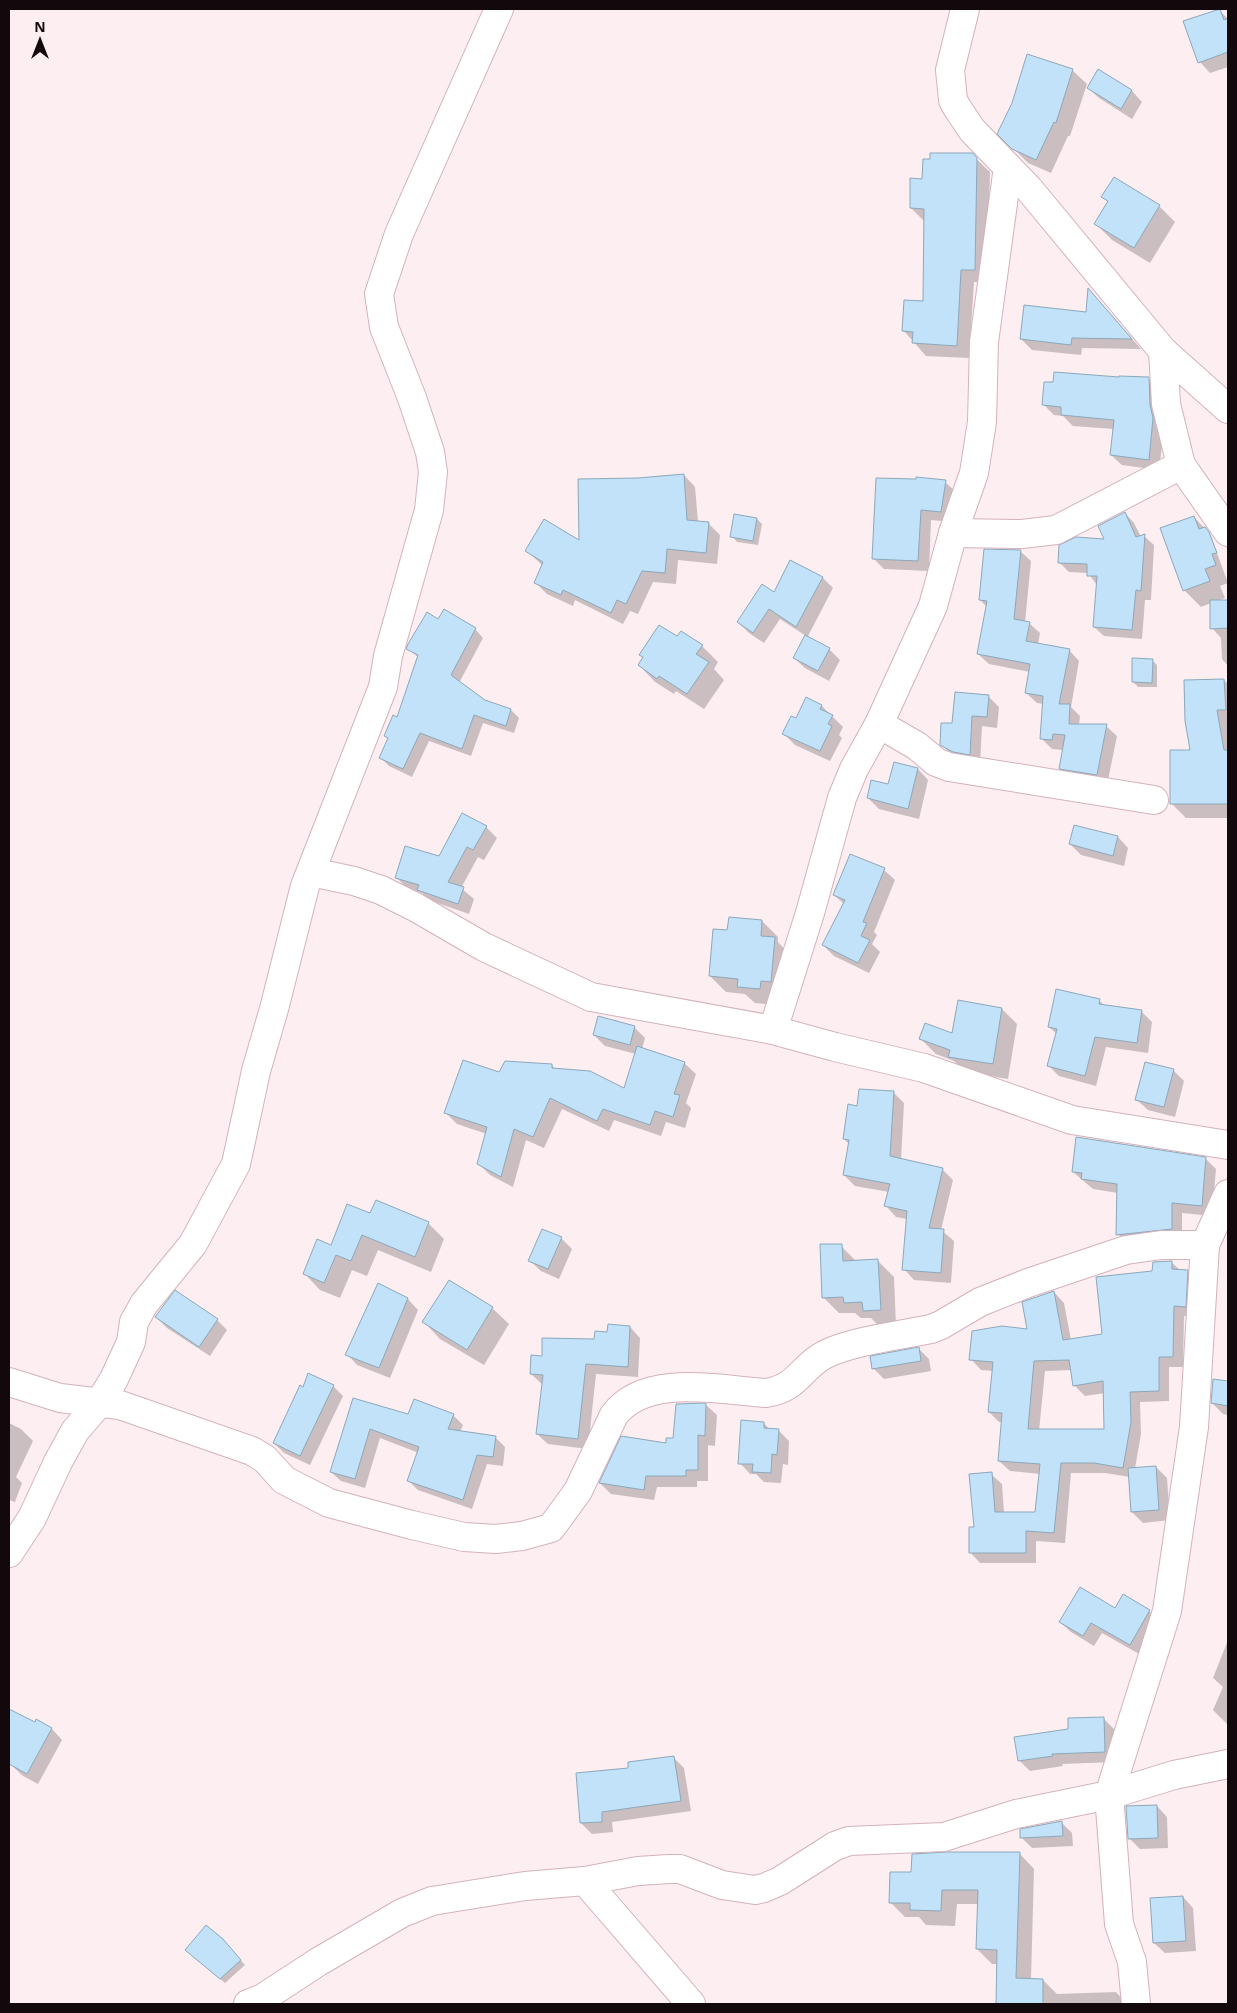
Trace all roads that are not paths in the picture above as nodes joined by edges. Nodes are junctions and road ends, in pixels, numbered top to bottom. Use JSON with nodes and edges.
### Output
{"nodes":[{"id":1,"x":498,"y":9,"type":"edge"},
{"id":2,"x":965,"y":9,"type":"edge"},
{"id":3,"x":1008,"y":167,"type":"junction"},
{"id":4,"x":1163,"y":351,"type":"junction"},
{"id":5,"x":1228,"y":409,"type":"edge"},
{"id":6,"x":1181,"y":465,"type":"junction"},
{"id":7,"x":1228,"y":532,"type":"edge"},
{"id":8,"x":954,"y":533,"type":"junction"},
{"id":9,"x":879,"y":724,"type":"junction"},
{"id":10,"x":1154,"y":800,"type":"dead end"},
{"id":11,"x":310,"y":872,"type":"junction"},
{"id":12,"x":773,"y":1030,"type":"junction"},
{"id":13,"x":1228,"y":1146,"type":"edge"},
{"id":14,"x":1228,"y":1194,"type":"edge"},
{"id":15,"x":1206,"y":1245,"type":"junction"},
{"id":16,"x":9,"y":1382,"type":"edge"},
{"id":17,"x":100,"y":1402,"type":"junction"},
{"id":18,"x":9,"y":1553,"type":"edge"},
{"id":19,"x":1228,"y":1764,"type":"edge"},
{"id":20,"x":1109,"y":1795,"type":"junction"},
{"id":21,"x":585,"y":1881,"type":"junction"},
{"id":22,"x":248,"y":2004,"type":"edge"},
{"id":23,"x":690,"y":2004,"type":"edge"},
{"id":24,"x":1136,"y":2004,"type":"edge"}],
"edges":[{"from":1,"to":11,"type":"street"},
{"from":2,"to":3,"type":"street"},
{"from":3,"to":4,"type":"street"},
{"from":3,"to":8,"type":"street"},
{"from":4,"to":5,"type":"street"},
{"from":4,"to":6,"type":"street"},
{"from":6,"to":7,"type":"street"},
{"from":6,"to":8,"type":"street"},
{"from":8,"to":9,"type":"street"},
{"from":9,"to":10,"type":"street"},
{"from":9,"to":12,"type":"street"},
{"from":11,"to":12,"type":"street"},
{"from":11,"to":17,"type":"street"},
{"from":12,"to":13,"type":"street"},
{"from":14,"to":15,"type":"street"},
{"from":15,"to":17,"type":"street"},
{"from":15,"to":20,"type":"street"},
{"from":16,"to":17,"type":"street"},
{"from":17,"to":18,"type":"street"},
{"from":19,"to":20,"type":"street"},
{"from":20,"to":21,"type":"street"},
{"from":20,"to":24,"type":"street"},
{"from":21,"to":22,"type":"street"},
{"from":21,"to":23,"type":"street"}]}
